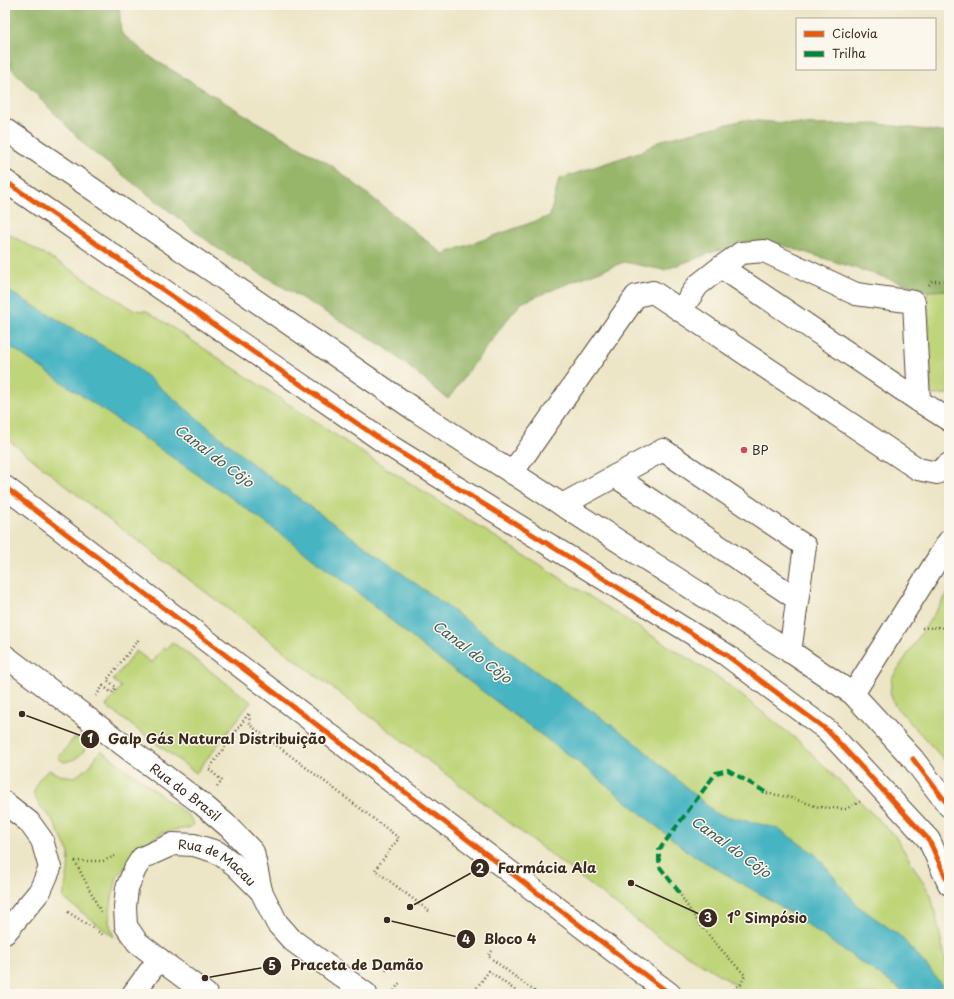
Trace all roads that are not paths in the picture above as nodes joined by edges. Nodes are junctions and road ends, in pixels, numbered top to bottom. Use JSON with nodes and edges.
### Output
{"nodes":[{"id":1,"x":5,"y":116,"type":"edge"},
{"id":2,"x":10,"y":133,"type":"edge"},
{"id":3,"x":5,"y":181,"type":"edge"},
{"id":4,"x":5,"y":194,"type":"edge"},
{"id":5,"x":30,"y":199,"type":"junction"},
{"id":6,"x":721,"y":267,"type":"junction"},
{"id":7,"x":681,"y":310,"type":"junction"},
{"id":8,"x":919,"y":401,"type":"junction"},
{"id":9,"x":949,"y":420,"type":"edge"},
{"id":10,"x":949,"y":464,"type":"edge"},
{"id":11,"x":512,"y":473,"type":"junction"},
{"id":12,"x":615,"y":476,"type":"junction"},
{"id":13,"x":5,"y":488,"type":"edge"},
{"id":14,"x":562,"y":505,"type":"junction"},
{"id":15,"x":949,"y":541,"type":"edge"},
{"id":16,"x":797,"y":599,"type":"junction"},
{"id":17,"x":790,"y":652,"type":"junction"},
{"id":18,"x":5,"y":656,"type":"edge"},
{"id":19,"x":853,"y":694,"type":"junction"},
{"id":20,"x":5,"y":803,"type":"edge"},
{"id":21,"x":949,"y":806,"type":"edge"},
{"id":22,"x":949,"y":884,"type":"edge"},
{"id":23,"x":261,"y":891,"type":"junction"},
{"id":24,"x":5,"y":933,"type":"edge"},
{"id":25,"x":159,"y":960,"type":"junction"},
{"id":26,"x":133,"y":994,"type":"edge"},
{"id":27,"x":206,"y":994,"type":"edge"},
{"id":28,"x":366,"y":994,"type":"edge"},
{"id":29,"x":670,"y":994,"type":"edge"}],
"edges":[{"from":1,"to":2,"type":"main road"},
{"from":2,"to":11,"type":"main road"},
{"from":3,"to":5,"type":"main road"},
{"from":4,"to":5,"type":"main road"},
{"from":5,"to":22,"type":"main road"},
{"from":6,"to":7,"type":"main road"},
{"from":6,"to":8,"type":"main road"},
{"from":6,"to":8,"type":"main road"},
{"from":7,"to":10,"type":"main road"},
{"from":7,"to":11,"type":"main road"},
{"from":8,"to":9,"type":"main road"},
{"from":11,"to":14,"type":"main road"},
{"from":12,"to":14,"type":"main road"},
{"from":12,"to":16,"type":"main road"},
{"from":12,"to":16,"type":"main road"},
{"from":13,"to":29,"type":"main road"},
{"from":14,"to":17,"type":"main road"},
{"from":15,"to":19,"type":"main road"},
{"from":16,"to":17,"type":"main road"},
{"from":17,"to":19,"type":"main road"},
{"from":18,"to":23,"type":"main road","name":"Rua do Brasil"},
{"from":19,"to":21,"type":"main road"},
{"from":20,"to":24,"type":"main road"},
{"from":23,"to":25,"type":"main road","name":"Rua de Macau"},
{"from":23,"to":28,"type":"main road"},
{"from":25,"to":26,"type":"main road"},
{"from":25,"to":27,"type":"main road","name":"Rua de Macau"}]}
